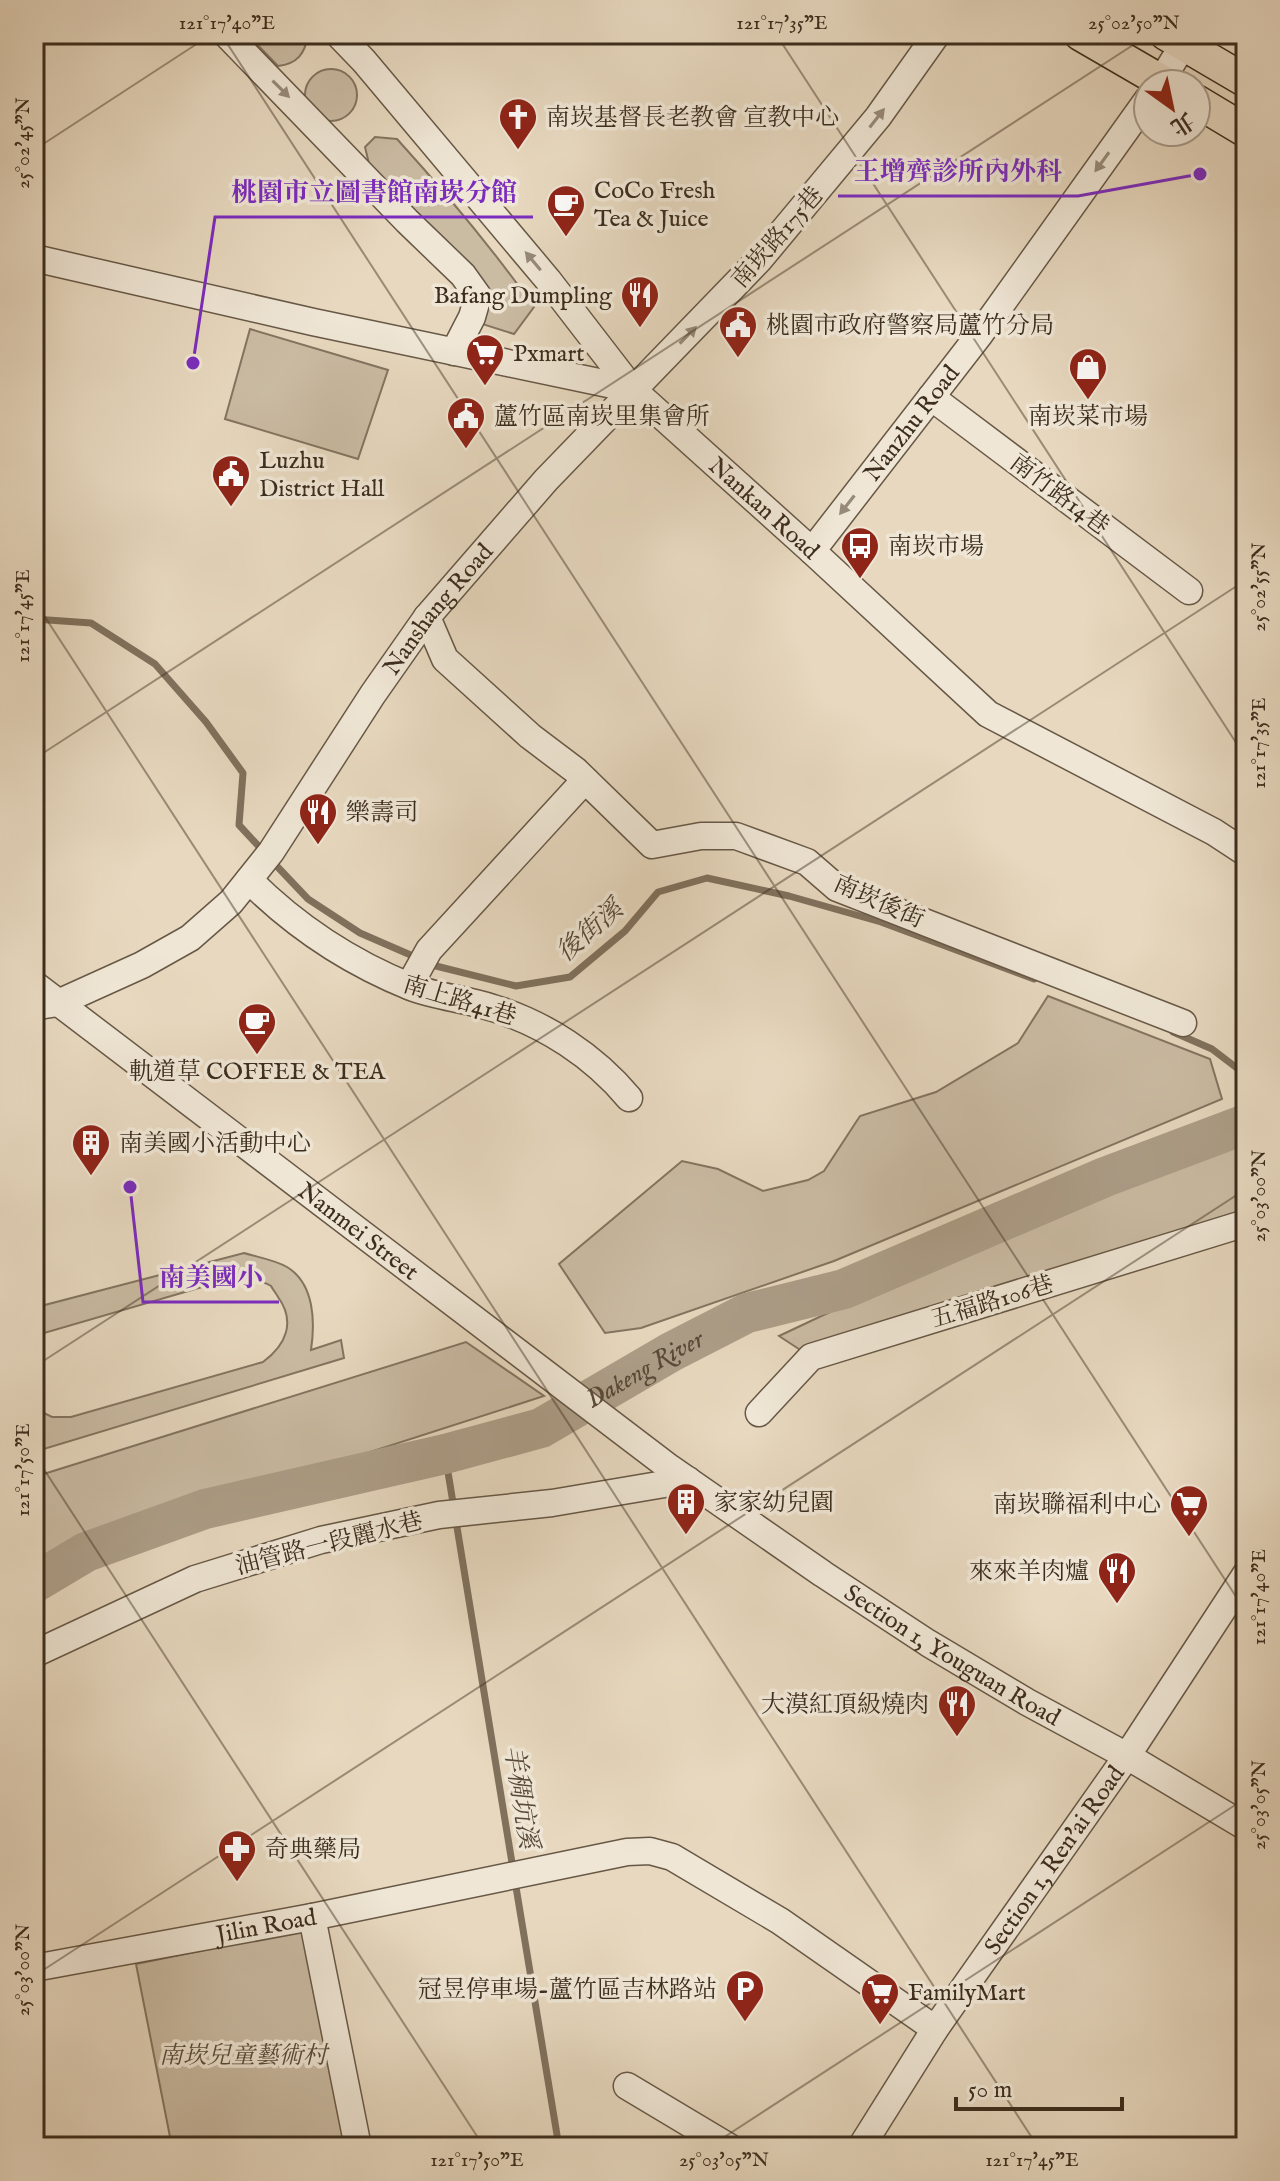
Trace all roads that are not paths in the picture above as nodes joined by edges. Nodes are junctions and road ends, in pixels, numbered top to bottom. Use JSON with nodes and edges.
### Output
{"nodes":[{"id":1,"x":226,"y":34,"type":"edge"},
{"id":2,"x":338,"y":34,"type":"edge"},
{"id":3,"x":937,"y":34,"type":"edge"},
{"id":4,"x":1080,"y":34,"type":"edge"},
{"id":5,"x":1180,"y":37,"type":"edge"},
{"id":6,"x":1166,"y":68,"type":"edge"},
{"id":7,"x":1132,"y":69,"type":"edge"},
{"id":8,"x":1246,"y":81,"type":"edge"},
{"id":9,"x":1212,"y":111,"type":"edge"},
{"id":10,"x":1132,"y":123,"type":"edge"},
{"id":11,"x":1246,"y":131,"type":"edge"},
{"id":12,"x":34,"y":258,"type":"edge"},
{"id":13,"x":454,"y":352,"type":"junction"},
{"id":14,"x":632,"y":389,"type":"junction"},
{"id":15,"x":931,"y":397,"type":"junction"},
{"id":16,"x":812,"y":551,"type":"junction"},
{"id":17,"x":1189,"y":591,"type":"dead end"},
{"id":18,"x":427,"y":617,"type":"junction"},
{"id":19,"x":585,"y":780,"type":"junction"},
{"id":20,"x":1246,"y":853,"type":"edge"},
{"id":21,"x":260,"y":865,"type":"junction"},
{"id":22,"x":411,"y":982,"type":"junction"},
{"id":23,"x":34,"y":984,"type":"edge"},
{"id":24,"x":46,"y":1005,"type":"edge"},
{"id":25,"x":1183,"y":1023,"type":"dead end"},
{"id":26,"x":629,"y":1098,"type":"dead end"},
{"id":27,"x":1246,"y":1223,"type":"edge"},
{"id":28,"x":759,"y":1413,"type":"dead end"},
{"id":29,"x":679,"y":1474,"type":"junction"},
{"id":30,"x":1246,"y":1574,"type":"edge"},
{"id":31,"x":34,"y":1654,"type":"edge"},
{"id":32,"x":1127,"y":1756,"type":"junction"},
{"id":33,"x":1246,"y":1827,"type":"edge"},
{"id":34,"x":312,"y":1917,"type":"junction"},
{"id":35,"x":34,"y":1968,"type":"edge"},
{"id":36,"x":935,"y":2029,"type":"junction"},
{"id":37,"x":627,"y":2086,"type":"dead end"},
{"id":38,"x":358,"y":2147,"type":"edge"},
{"id":39,"x":729,"y":2147,"type":"edge"},
{"id":40,"x":861,"y":2147,"type":"edge"}],
"edges":[{"from":1,"to":13,"type":"street","one_way":true},
{"from":14,"to":2,"type":"street","name":"Nankan Road","one_way":true},
{"from":14,"to":3,"type":"street","name":"南崁路175巷","one_way":true},
{"from":4,"to":7,"type":"main road"},
{"from":5,"to":6,"type":"street","name":"Nanzhu Road"},
{"from":5,"to":8,"type":"main road"},
{"from":9,"to":11,"type":"main road"},
{"from":10,"to":15,"type":"street","name":"Nanzhu Road","one_way":true},
{"from":12,"to":13,"type":"street"},
{"from":13,"to":14,"type":"street"},
{"from":14,"to":16,"type":"street","name":"Nankan Road"},
{"from":14,"to":18,"type":"street","name":"Nanshang Road"},
{"from":15,"to":16,"type":"street","name":"Nanzhu Road","one_way":true},
{"from":15,"to":17,"type":"street","name":"南竹路14巷"},
{"from":16,"to":20,"type":"street","name":"Nankan Road"},
{"from":18,"to":19,"type":"street","name":"南崁後街"},
{"from":18,"to":21,"type":"street","name":"Nanshang Road"},
{"from":19,"to":22,"type":"street"},
{"from":19,"to":25,"type":"street","name":"南崁後街"},
{"from":21,"to":22,"type":"street","name":"南上路41巷"},
{"from":21,"to":24,"type":"street","name":"Nanshang Road"},
{"from":22,"to":26,"type":"street","name":"南上路41巷"},
{"from":23,"to":24,"type":"street","name":"Nanmei Street"},
{"from":24,"to":29,"type":"street","name":"Nanmei Street"},
{"from":27,"to":28,"type":"street","name":"五福路106巷"},
{"from":29,"to":31,"type":"street","name":"油管路一段麗水巷"},
{"from":29,"to":32,"type":"street","name":"Section 1, Youguan Road"},
{"from":30,"to":32,"type":"street","name":"Section 1, Ren'ai Road"},
{"from":32,"to":33,"type":"street","name":"Section 1, Youguan Road"},
{"from":32,"to":36,"type":"street","name":"Section 1, Ren'ai Road"},
{"from":34,"to":35,"type":"street","name":"Jilin Road"},
{"from":34,"to":36,"type":"street","name":"Jilin Road"},
{"from":34,"to":38,"type":"street"},
{"from":36,"to":40,"type":"street","name":"Section 1, Ren'ai Road"},
{"from":37,"to":39,"type":"street"}]}
